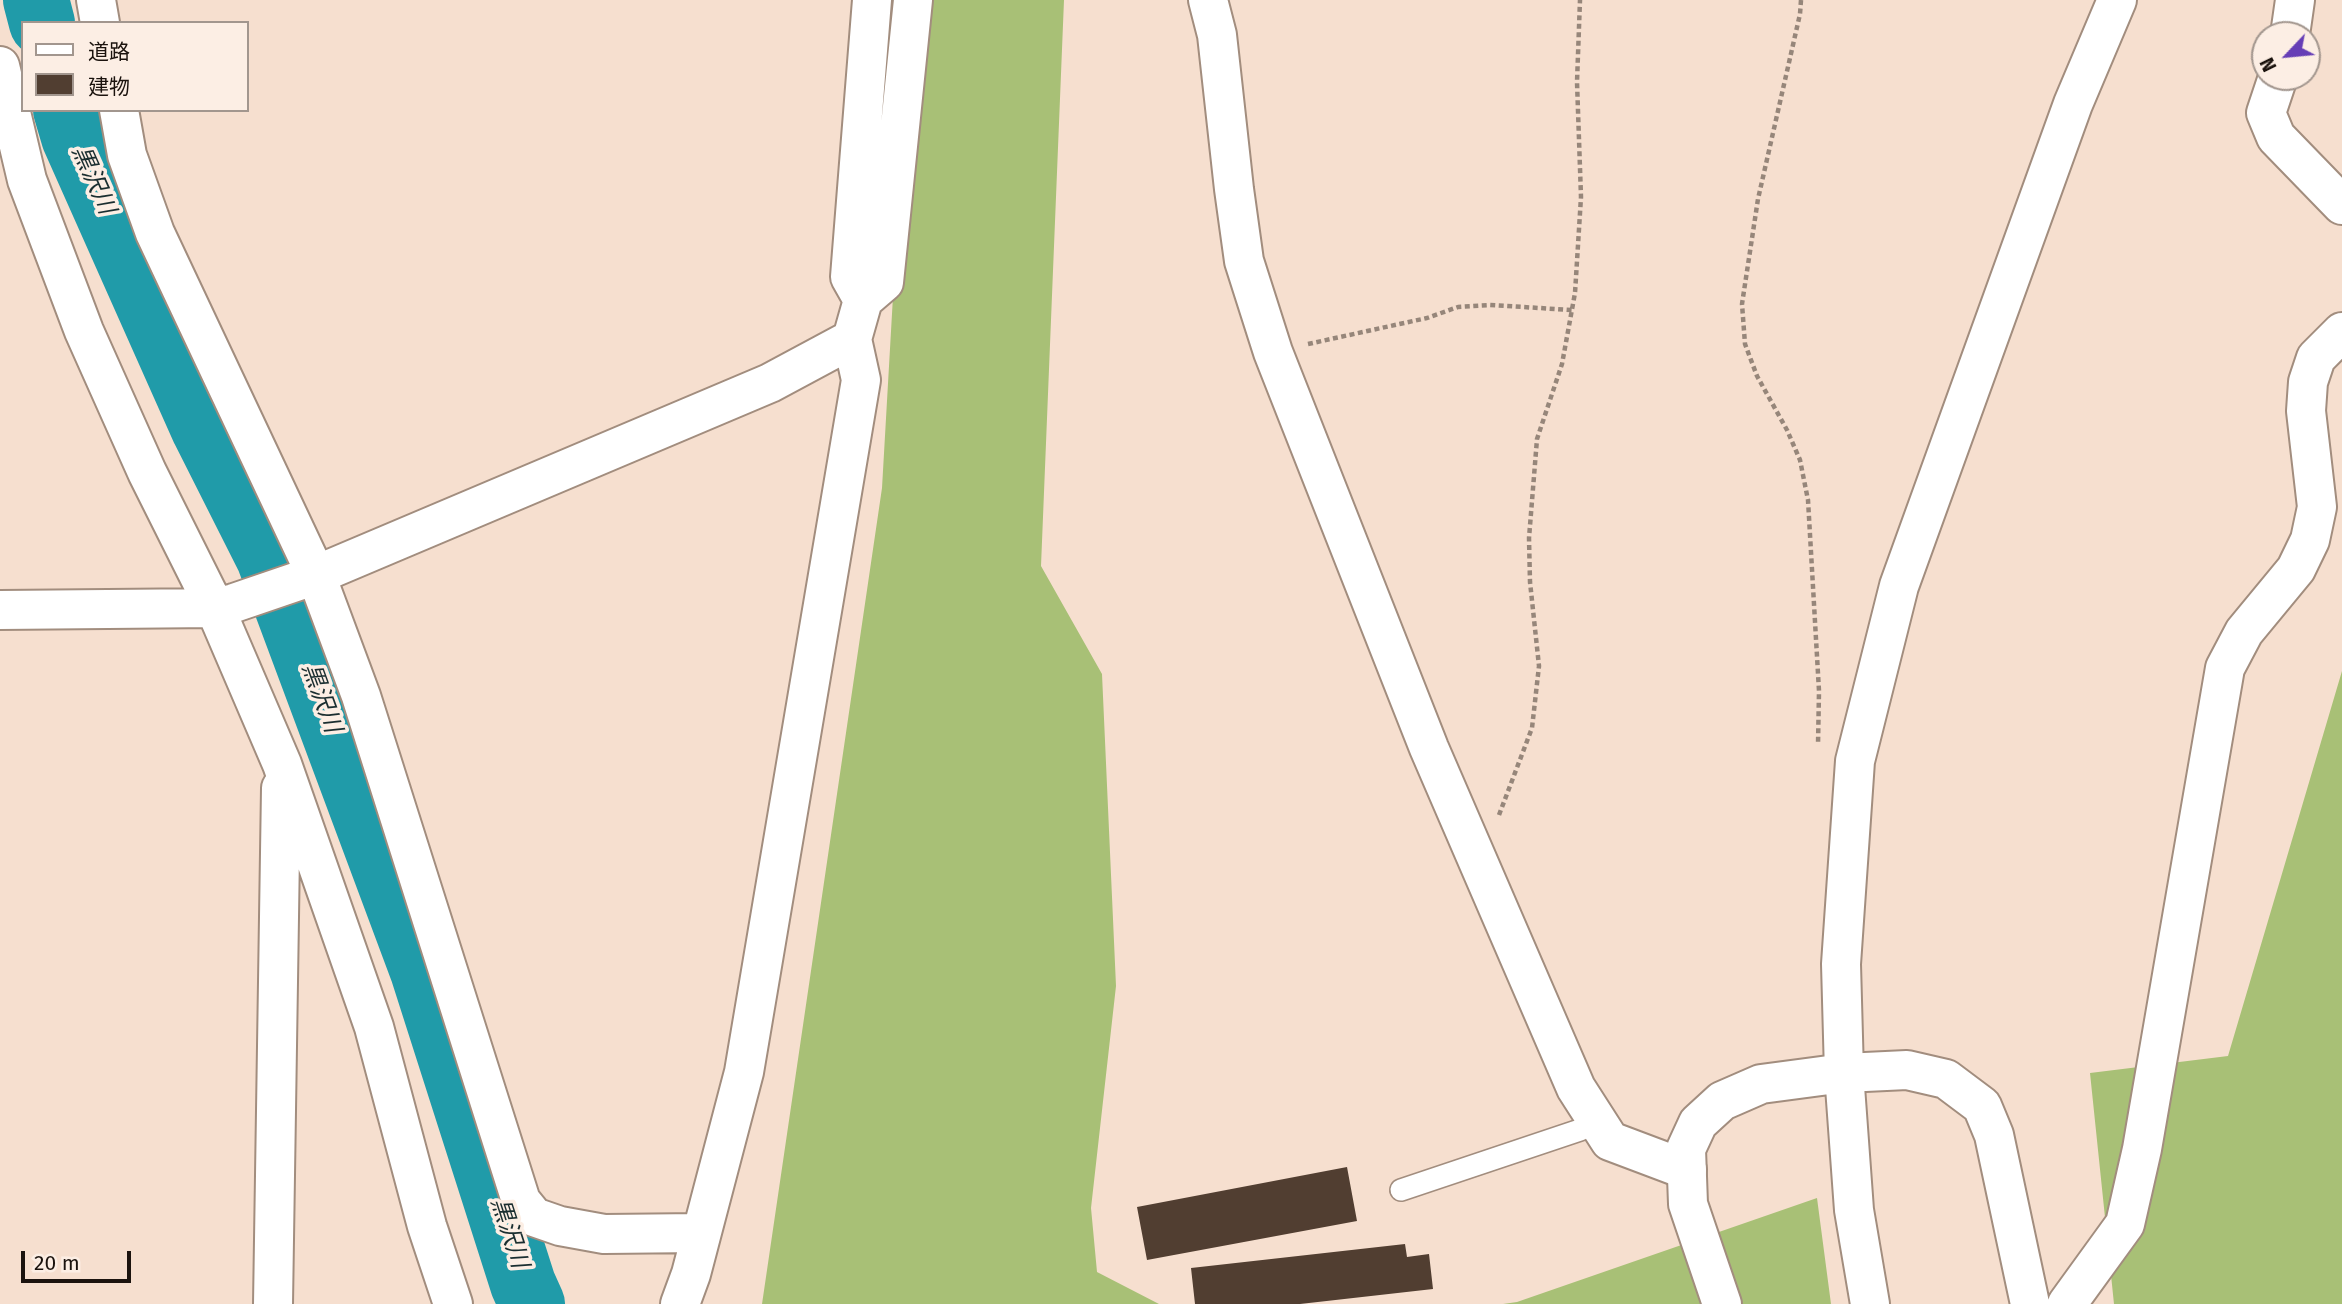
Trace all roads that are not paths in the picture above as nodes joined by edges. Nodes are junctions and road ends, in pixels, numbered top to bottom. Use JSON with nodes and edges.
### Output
{"nodes":[{"id":1,"x":96,"y":0,"type":"edge"},
{"id":2,"x":872,"y":0,"type":"edge"},
{"id":3,"x":913,"y":0,"type":"edge"},
{"id":4,"x":1208,"y":0,"type":"edge"},
{"id":5,"x":2118,"y":0,"type":"edge"},
{"id":6,"x":2295,"y":0,"type":"edge"},
{"id":7,"x":100,"y":21,"type":"edge"},
{"id":8,"x":2292,"y":21,"type":"edge"},
{"id":9,"x":0,"y":66,"type":"edge"},
{"id":10,"x":2273,"y":91,"type":"edge"},
{"id":11,"x":118,"y":112,"type":"edge"},
{"id":12,"x":2342,"y":205,"type":"edge"},
{"id":13,"x":863,"y":300,"type":"junction"},
{"id":14,"x":2342,"y":332,"type":"edge"},
{"id":15,"x":852,"y":339,"type":"junction"},
{"id":16,"x":307,"y":577,"type":"junction"},
{"id":17,"x":224,"y":606,"type":"junction"},
{"id":18,"x":0,"y":610,"type":"edge"},
{"id":19,"x":282,"y":764,"type":"junction"},
{"id":20,"x":1844,"y":1073,"type":"junction"},
{"id":21,"x":1596,"y":1120,"type":"junction"},
{"id":22,"x":1687,"y":1170,"type":"junction"},
{"id":23,"x":1401,"y":1190,"type":"dead end"},
{"id":24,"x":700,"y":1233,"type":"junction"},
{"id":25,"x":273,"y":1304,"type":"edge"},
{"id":26,"x":453,"y":1304,"type":"edge"},
{"id":27,"x":680,"y":1304,"type":"edge"},
{"id":28,"x":1722,"y":1304,"type":"edge"},
{"id":29,"x":1870,"y":1304,"type":"edge"},
{"id":30,"x":2030,"y":1304,"type":"edge"},
{"id":31,"x":2067,"y":1304,"type":"edge"}],
"edges":[{"from":1,"to":7,"type":"street"},
{"from":2,"to":13,"type":"street"},
{"from":3,"to":13,"type":"street"},
{"from":4,"to":21,"type":"street"},
{"from":5,"to":20,"type":"street"},
{"from":6,"to":8,"type":"street"},
{"from":9,"to":17,"type":"street"},
{"from":10,"to":12,"type":"street"},
{"from":11,"to":16,"type":"street"},
{"from":13,"to":15,"type":"street"},
{"from":14,"to":31,"type":"street"},
{"from":15,"to":16,"type":"street"},
{"from":15,"to":24,"type":"street"},
{"from":16,"to":17,"type":"street"},
{"from":16,"to":24,"type":"street"},
{"from":17,"to":18,"type":"street"},
{"from":17,"to":19,"type":"street"},
{"from":19,"to":25,"type":"street"},
{"from":19,"to":26,"type":"street"},
{"from":20,"to":22,"type":"street"},
{"from":20,"to":29,"type":"street"},
{"from":20,"to":30,"type":"street"},
{"from":21,"to":22,"type":"street"},
{"from":21,"to":23,"type":"lane"},
{"from":22,"to":28,"type":"street"},
{"from":24,"to":27,"type":"street"}]}
